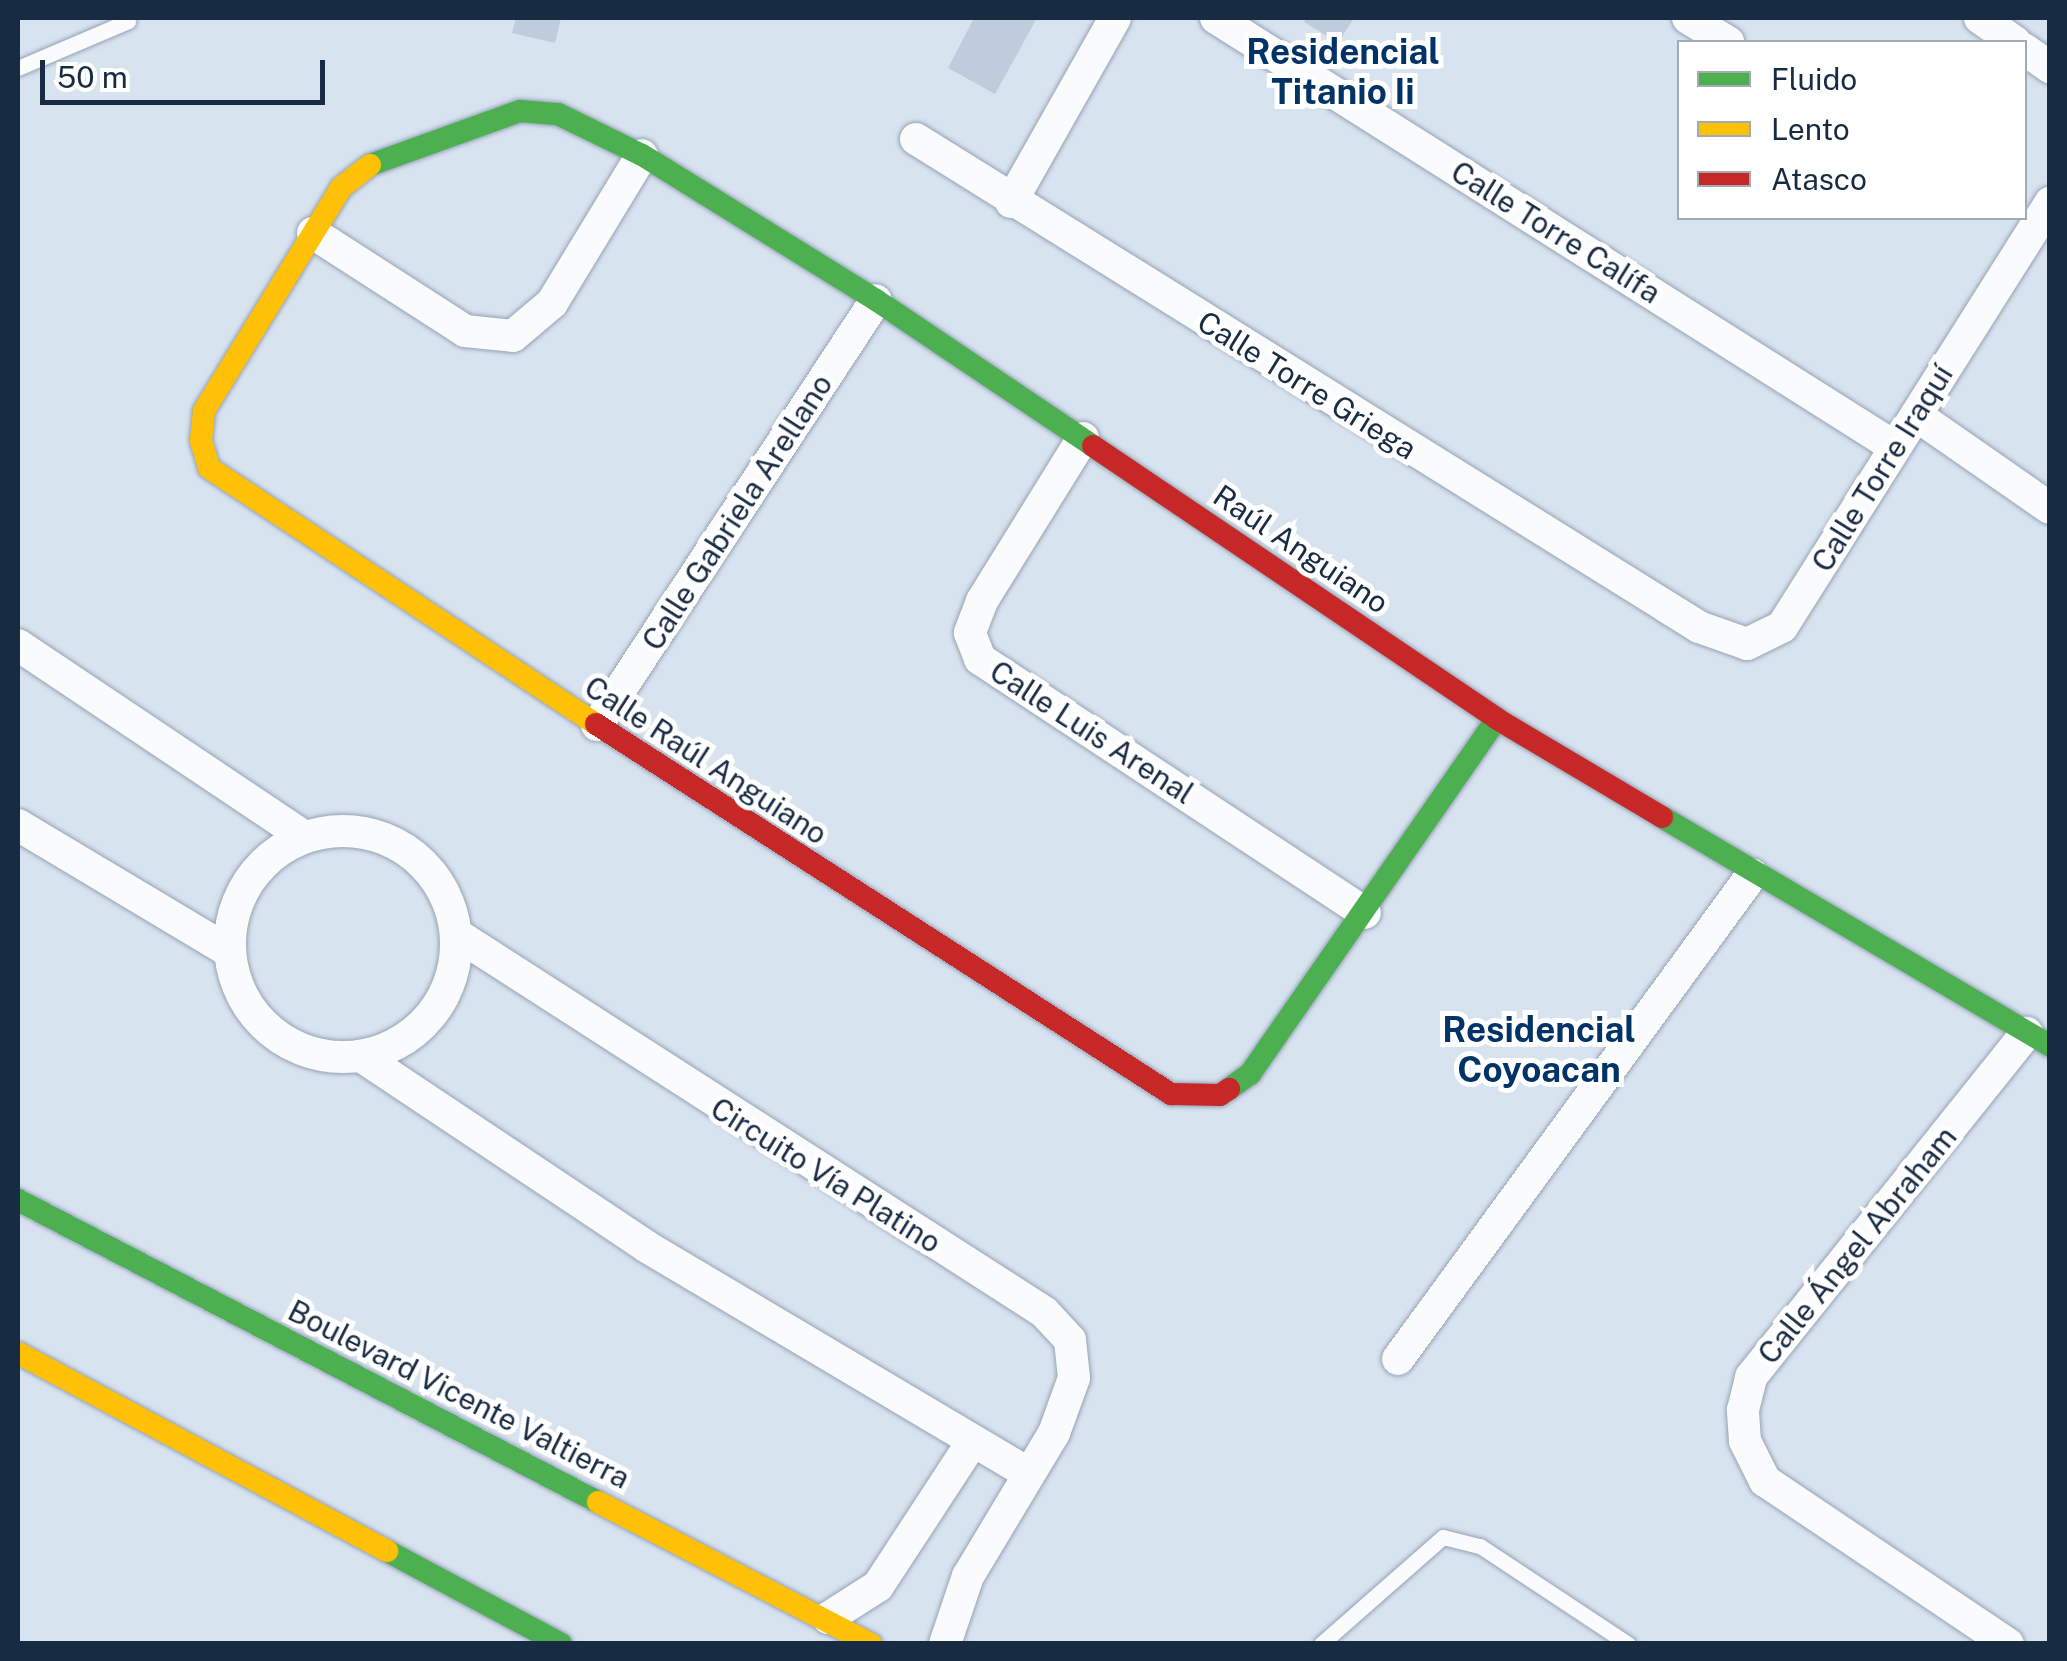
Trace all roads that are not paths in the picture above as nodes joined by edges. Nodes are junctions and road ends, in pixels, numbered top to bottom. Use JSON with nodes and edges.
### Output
{"nodes":[{"id":1,"x":1115,"y":18,"type":"edge"},
{"id":2,"x":1216,"y":18,"type":"edge"},
{"id":3,"x":1688,"y":18,"type":"edge"},
{"id":4,"x":1980,"y":18,"type":"edge"},
{"id":5,"x":128,"y":20,"type":"dead end"},
{"id":6,"x":1725,"y":40,"type":"edge"},
{"id":7,"x":2012,"y":40,"type":"edge"},
{"id":8,"x":2027,"y":51,"type":"edge"},
{"id":9,"x":2050,"y":67,"type":"edge"},
{"id":10,"x":18,"y":68,"type":"edge"},
{"id":11,"x":520,"y":112,"type":"joint"},
{"id":12,"x":916,"y":139,"type":"dead end"},
{"id":13,"x":642,"y":156,"type":"junction"},
{"id":14,"x":1010,"y":202,"type":"junction"},
{"id":15,"x":2050,"y":203,"type":"edge"},
{"id":16,"x":2027,"y":219,"type":"edge"},
{"id":17,"x":2020,"y":224,"type":"edge"},
{"id":18,"x":314,"y":233,"type":"junction"},
{"id":19,"x":876,"y":300,"type":"junction"},
{"id":20,"x":1916,"y":415,"type":"junction"},
{"id":21,"x":1084,"y":438,"type":"junction"},
{"id":22,"x":1895,"y":447,"type":"junction"},
{"id":23,"x":2050,"y":508,"type":"edge"},
{"id":24,"x":1699,"y":627,"type":"joint"},
{"id":25,"x":18,"y":645,"type":"edge"},
{"id":26,"x":1497,"y":718,"type":"junction"},
{"id":27,"x":597,"y":725,"type":"junction"},
{"id":28,"x":18,"y":826,"type":"edge"},
{"id":29,"x":305,"y":837,"type":"junction"},
{"id":30,"x":1752,"y":875,"type":"junction"},
{"id":31,"x":1365,"y":913,"type":"junction"},
{"id":32,"x":456,"y":934,"type":"junction"},
{"id":33,"x":230,"y":952,"type":"junction"},
{"id":34,"x":2038,"y":1039,"type":"edge"},
{"id":35,"x":361,"y":1056,"type":"junction"},
{"id":36,"x":18,"y":1200,"type":"edge"},
{"id":37,"x":18,"y":1353,"type":"edge"},
{"id":38,"x":1398,"y":1358,"type":"dead end"},
{"id":39,"x":970,"y":1444,"type":"junction"},
{"id":40,"x":1029,"y":1474,"type":"junction"},
{"id":41,"x":828,"y":1618,"type":"junction"},
{"id":42,"x":561,"y":1644,"type":"edge"},
{"id":43,"x":872,"y":1644,"type":"edge"},
{"id":44,"x":945,"y":1644,"type":"edge"},
{"id":45,"x":1321,"y":1644,"type":"edge"},
{"id":46,"x":1628,"y":1644,"type":"edge"},
{"id":47,"x":2008,"y":1644,"type":"edge"}],
"edges":[{"from":1,"to":14,"type":"street"},
{"from":2,"to":22,"type":"street","name":"Calle Torre Calífa"},
{"from":3,"to":6,"type":"street"},
{"from":4,"to":7,"type":"street"},
{"from":5,"to":10,"type":"lane"},
{"from":8,"to":9,"type":"street"},
{"from":11,"to":13,"type":"street","name":"Raúl Anguiano"},
{"from":11,"to":18,"type":"street","name":"Calle Raúl Anguiano"},
{"from":12,"to":14,"type":"street","name":"Calle Torre Griega"},
{"from":13,"to":18,"type":"street"},
{"from":13,"to":19,"type":"street","name":"Raúl Anguiano"},
{"from":14,"to":24,"type":"street","name":"Calle Torre Griega"},
{"from":15,"to":16,"type":"street","name":"Calle Torre Iraquí"},
{"from":17,"to":20,"type":"street","name":"Calle Torre Iraquí"},
{"from":18,"to":27,"type":"street","name":"Calle Raúl Anguiano"},
{"from":19,"to":21,"type":"street","name":"Raúl Anguiano"},
{"from":19,"to":27,"type":"street","name":"Calle Gabriela Arellano"},
{"from":20,"to":22,"type":"street","name":"Calle Torre Iraquí"},
{"from":20,"to":23,"type":"street"},
{"from":21,"to":26,"type":"street","name":"Raúl Anguiano"},
{"from":21,"to":31,"type":"street","name":"Calle Luis Arenal"},
{"from":22,"to":24,"type":"street","name":"Calle Torre Iraquí"},
{"from":25,"to":29,"type":"street"},
{"from":26,"to":30,"type":"street","name":"Raúl Anguiano"},
{"from":26,"to":31,"type":"street","name":"Calle Raúl Anguiano"},
{"from":27,"to":31,"type":"street","name":"Calle Raúl Anguiano"},
{"from":28,"to":33,"type":"street"},
{"from":29,"to":32,"type":"street"},
{"from":29,"to":33,"type":"street"},
{"from":30,"to":34,"type":"street","name":"Raúl Anguiano"},
{"from":30,"to":38,"type":"street"},
{"from":32,"to":35,"type":"street"},
{"from":32,"to":40,"type":"street","name":"Circuito Vía Platino"},
{"from":33,"to":35,"type":"street"},
{"from":34,"to":47,"type":"street","name":"Calle Ángel Abraham"},
{"from":35,"to":39,"type":"street"},
{"from":36,"to":41,"type":"street","name":"Boulevard Vicente Valtierra"},
{"from":37,"to":42,"type":"street"},
{"from":39,"to":40,"type":"street"},
{"from":39,"to":41,"type":"street"},
{"from":40,"to":44,"type":"street","name":"Circuito Vía Platino"},
{"from":41,"to":43,"type":"street","name":"Boulevard Vicente Valtierra"},
{"from":45,"to":46,"type":"lane"}]}
